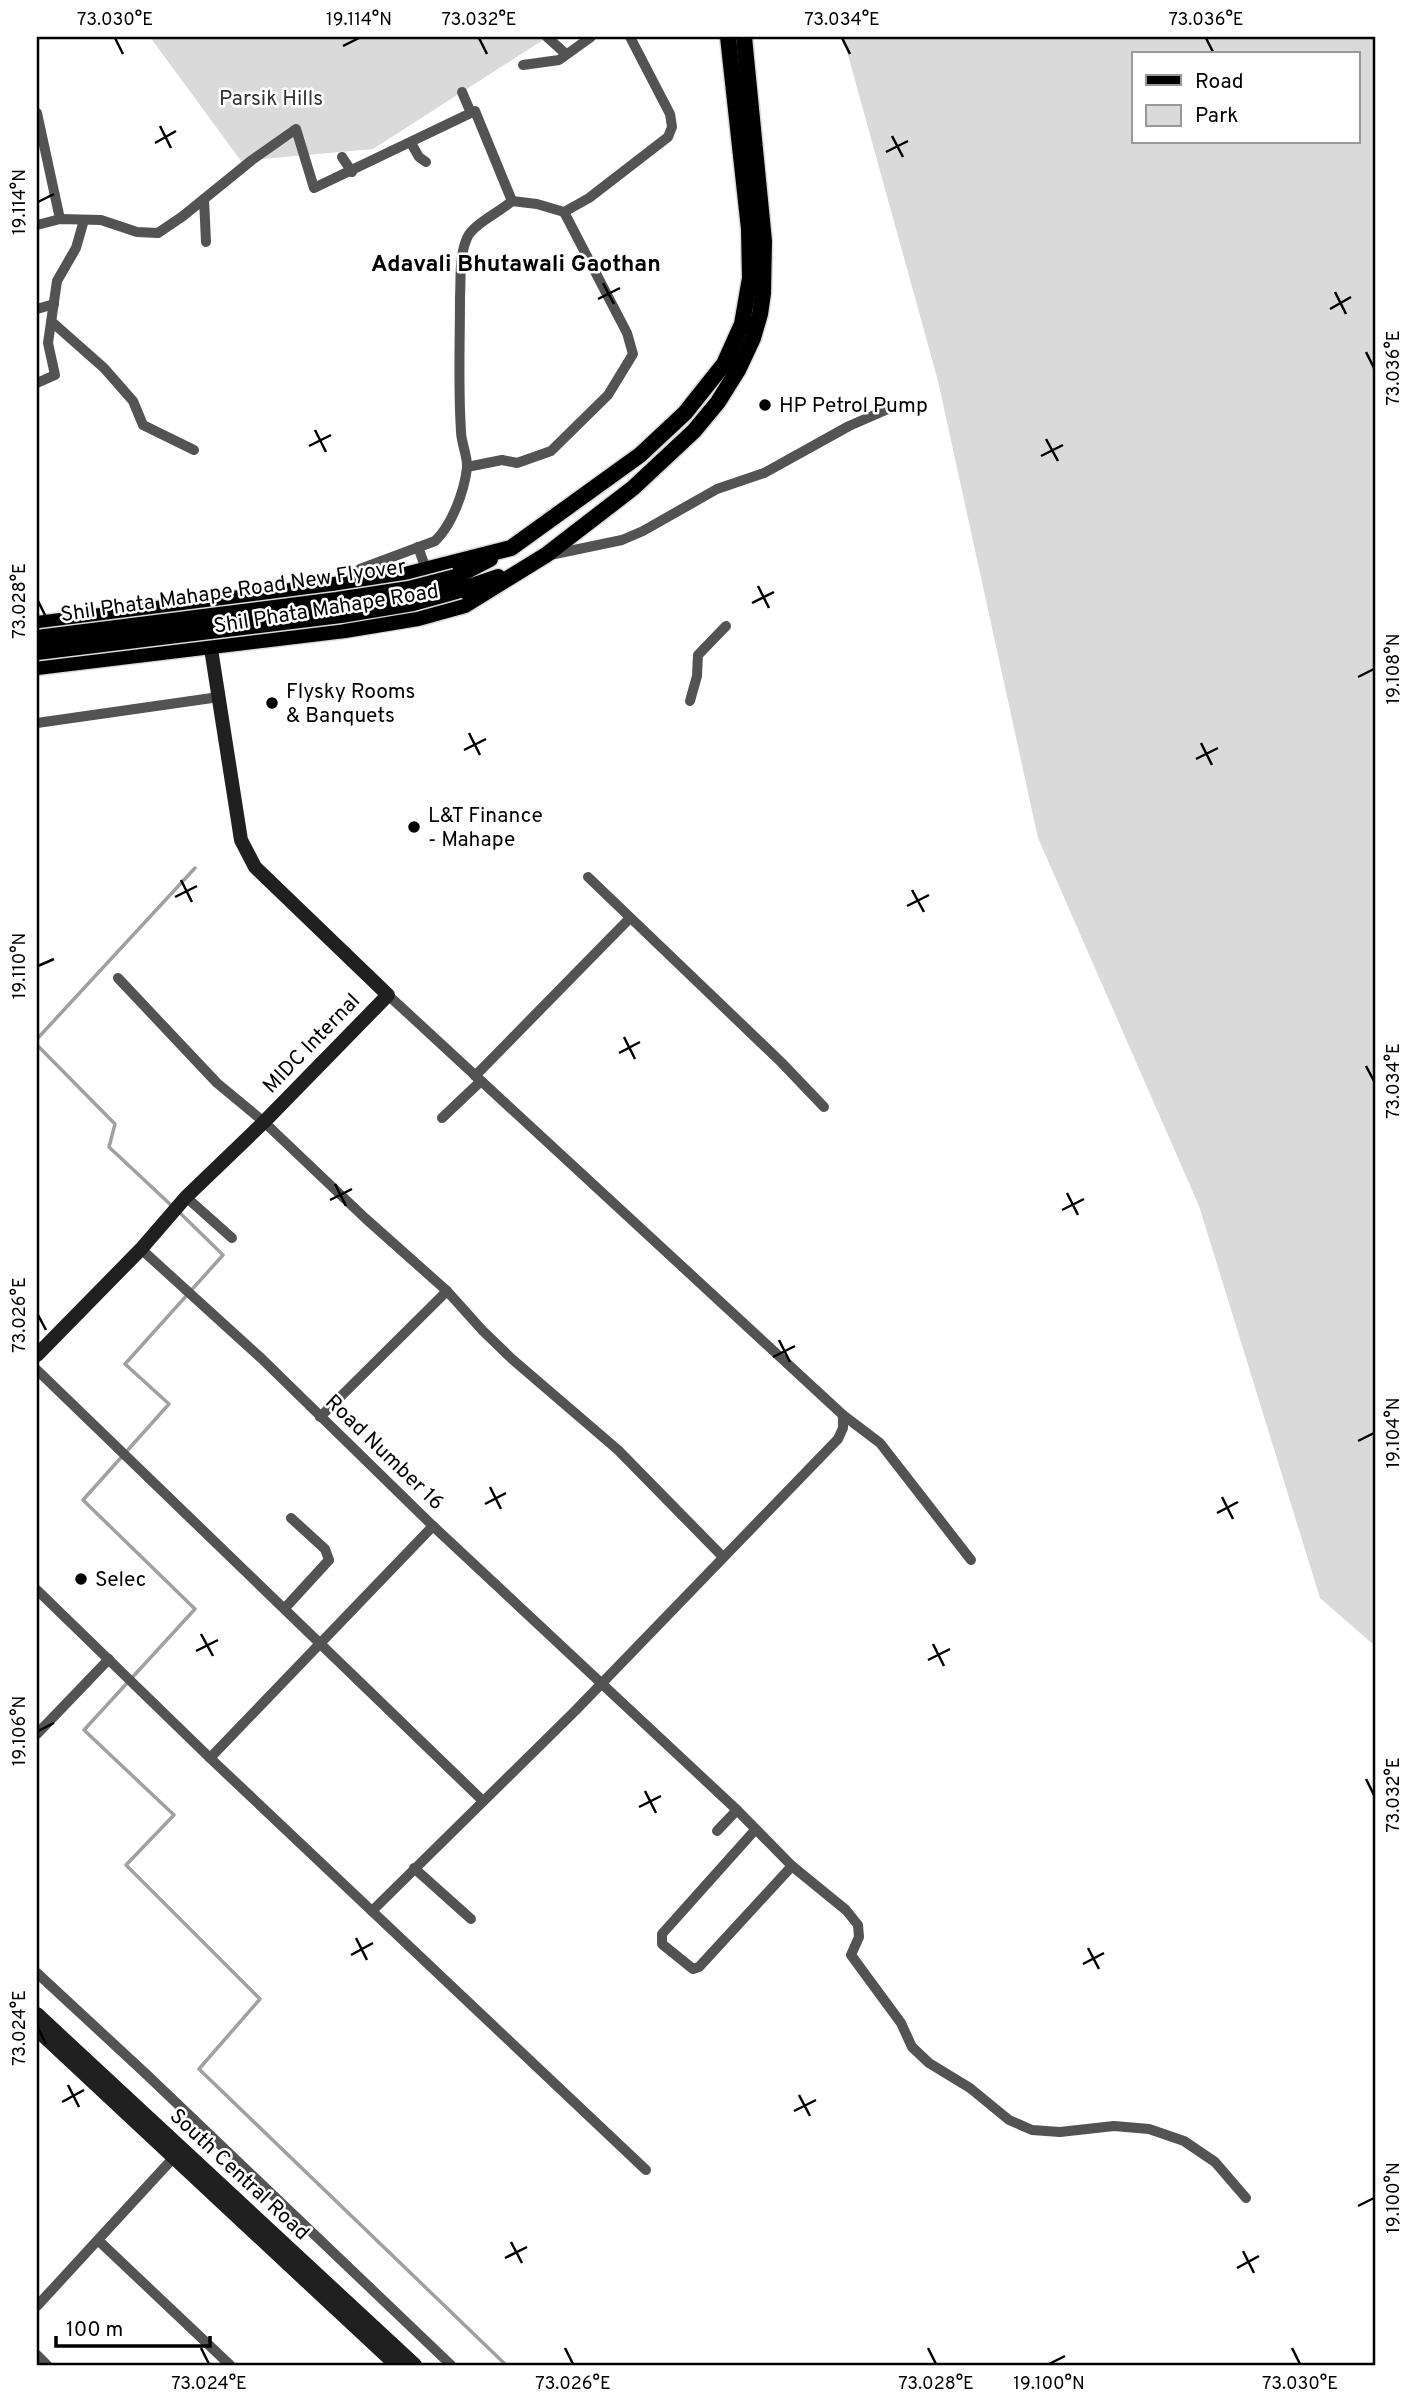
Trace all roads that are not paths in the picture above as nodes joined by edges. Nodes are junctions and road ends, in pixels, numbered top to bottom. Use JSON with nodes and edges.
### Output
{"nodes":[{"id":1,"x":547,"y":37,"type":"edge"},
{"id":2,"x":590,"y":37,"type":"edge"},
{"id":3,"x":630,"y":37,"type":"edge"},
{"id":4,"x":728,"y":37,"type":"edge"},
{"id":5,"x":744,"y":37,"type":"edge"},
{"id":6,"x":566,"y":54,"type":"junction"},
{"id":7,"x":523,"y":65,"type":"dead end"},
{"id":8,"x":462,"y":92,"type":"dead end"},
{"id":9,"x":37,"y":113,"type":"edge"},
{"id":10,"x":471,"y":113,"type":"junction"},
{"id":11,"x":411,"y":143,"type":"junction"},
{"id":12,"x":342,"y":157,"type":"dead end"},
{"id":13,"x":426,"y":162,"type":"dead end"},
{"id":14,"x":352,"y":172,"type":"junction"},
{"id":15,"x":204,"y":199,"type":"junction"},
{"id":16,"x":512,"y":201,"type":"junction"},
{"id":17,"x":564,"y":212,"type":"junction"},
{"id":18,"x":60,"y":219,"type":"junction"},
{"id":19,"x":85,"y":220,"type":"junction"},
{"id":20,"x":37,"y":225,"type":"edge"},
{"id":21,"x":206,"y":242,"type":"dead end"},
{"id":22,"x":54,"y":304,"type":"junction"},
{"id":23,"x":37,"y":309,"type":"edge"},
{"id":24,"x":52,"y":322,"type":"junction"},
{"id":25,"x":37,"y":383,"type":"edge"},
{"id":26,"x":895,"y":406,"type":"dead end"},
{"id":27,"x":194,"y":450,"type":"dead end"},
{"id":28,"x":467,"y":467,"type":"junction"},
{"id":29,"x":418,"y":547,"type":"junction"},
{"id":30,"x":511,"y":548,"type":"junction"},
{"id":31,"x":546,"y":555,"type":"junction"},
{"id":32,"x":523,"y":568,"type":"junction"},
{"id":33,"x":426,"y":569,"type":"junction"},
{"id":34,"x":353,"y":583,"type":"junction"},
{"id":35,"x":457,"y":583,"type":"junction"},
{"id":36,"x":204,"y":603,"type":"junction"},
{"id":37,"x":37,"y":624,"type":"edge"},
{"id":38,"x":726,"y":625,"type":"dead end"},
{"id":39,"x":358,"y":627,"type":"junction"},
{"id":40,"x":37,"y":638,"type":"edge"},
{"id":41,"x":211,"y":648,"type":"junction"},
{"id":42,"x":37,"y":652,"type":"edge"},
{"id":43,"x":37,"y":667,"type":"edge"},
{"id":44,"x":219,"y":697,"type":"junction"},
{"id":45,"x":690,"y":701,"type":"dead end"},
{"id":46,"x":37,"y":723,"type":"edge"},
{"id":47,"x":588,"y":877,"type":"dead end"},
{"id":48,"x":629,"y":919,"type":"junction"},
{"id":49,"x":118,"y":978,"type":"dead end"},
{"id":50,"x":388,"y":995,"type":"junction"},
{"id":51,"x":478,"y":1078,"type":"junction"},
{"id":52,"x":824,"y":1108,"type":"dead end"},
{"id":53,"x":442,"y":1118,"type":"dead end"},
{"id":54,"x":264,"y":1122,"type":"junction"},
{"id":55,"x":186,"y":1197,"type":"junction"},
{"id":56,"x":232,"y":1238,"type":"dead end"},
{"id":57,"x":141,"y":1248,"type":"junction"},
{"id":58,"x":447,"y":1291,"type":"junction"},
{"id":59,"x":37,"y":1355,"type":"edge"},
{"id":60,"x":37,"y":1370,"type":"edge"},
{"id":61,"x":843,"y":1415,"type":"junction"},
{"id":62,"x":320,"y":1417,"type":"junction"},
{"id":63,"x":291,"y":1517,"type":"dead end"},
{"id":64,"x":433,"y":1526,"type":"junction"},
{"id":65,"x":723,"y":1557,"type":"junction"},
{"id":66,"x":971,"y":1560,"type":"dead end"},
{"id":67,"x":37,"y":1590,"type":"edge"},
{"id":68,"x":285,"y":1608,"type":"junction"},
{"id":69,"x":320,"y":1643,"type":"junction"},
{"id":70,"x":112,"y":1661,"type":"junction"},
{"id":71,"x":602,"y":1684,"type":"junction"},
{"id":72,"x":37,"y":1734,"type":"edge"},
{"id":73,"x":210,"y":1758,"type":"junction"},
{"id":74,"x":483,"y":1801,"type":"junction"},
{"id":75,"x":737,"y":1810,"type":"junction"},
{"id":76,"x":755,"y":1830,"type":"junction"},
{"id":77,"x":717,"y":1831,"type":"dead end"},
{"id":78,"x":792,"y":1866,"type":"junction"},
{"id":79,"x":414,"y":1868,"type":"junction"},
{"id":80,"x":372,"y":1911,"type":"junction"},
{"id":81,"x":471,"y":1919,"type":"dead end"},
{"id":82,"x":37,"y":1973,"type":"edge"},
{"id":83,"x":37,"y":2014,"type":"edge"},
{"id":84,"x":37,"y":2030,"type":"edge"},
{"id":85,"x":178,"y":2153,"type":"junction"},
{"id":86,"x":646,"y":2170,"type":"dead end"},
{"id":87,"x":1245,"y":2198,"type":"dead end"},
{"id":88,"x":99,"y":2241,"type":"junction"},
{"id":89,"x":37,"y":2306,"type":"edge"},
{"id":90,"x":37,"y":2355,"type":"edge"},
{"id":91,"x":47,"y":2365,"type":"edge"},
{"id":92,"x":230,"y":2365,"type":"edge"},
{"id":93,"x":396,"y":2365,"type":"edge"},
{"id":94,"x":415,"y":2365,"type":"edge"},
{"id":95,"x":450,"y":2365,"type":"edge"}],
"edges":[{"from":1,"to":6,"type":"street"},
{"from":2,"to":6,"type":"street"},
{"from":3,"to":17,"type":"street"},
{"from":4,"to":30,"type":"main road","name":"Shil Phata Mahape Road"},
{"from":5,"to":31,"type":"main road","name":"Shil Phata Mahape Road"},
{"from":6,"to":7,"type":"street"},
{"from":8,"to":10,"type":"street"},
{"from":9,"to":18,"type":"street"},
{"from":10,"to":11,"type":"street"},
{"from":10,"to":16,"type":"street"},
{"from":11,"to":13,"type":"street"},
{"from":11,"to":14,"type":"street"},
{"from":12,"to":14,"type":"street"},
{"from":14,"to":15,"type":"street"},
{"from":15,"to":19,"type":"street"},
{"from":15,"to":21,"type":"street"},
{"from":16,"to":17,"type":"street"},
{"from":16,"to":28,"type":"street"},
{"from":17,"to":28,"type":"street"},
{"from":18,"to":19,"type":"street"},
{"from":18,"to":20,"type":"street"},
{"from":19,"to":22,"type":"street"},
{"from":22,"to":23,"type":"street"},
{"from":22,"to":24,"type":"street"},
{"from":24,"to":25,"type":"street"},
{"from":24,"to":27,"type":"street"},
{"from":26,"to":31,"type":"street"},
{"from":28,"to":29,"type":"street"},
{"from":29,"to":33,"type":"street"},
{"from":29,"to":34,"type":"street"},
{"from":30,"to":33,"type":"main road","name":"Shil Phata Mahape Road"},
{"from":30,"to":35,"type":"main road","name":"Shil Phata Mahape Road New Flyover"},
{"from":31,"to":32,"type":"main road","name":"Shil Phata Mahape Road"},
{"from":32,"to":35,"type":"main road","name":"Shil Phata Mahape Road New Flyover"},
{"from":32,"to":39,"type":"main road","name":"Shil Phata Mahape Road"},
{"from":33,"to":34,"type":"main road","name":"Shil Phata Mahape Road"},
{"from":34,"to":36,"type":"main road","name":"Shil Phata Mahape Road"},
{"from":34,"to":39,"type":"street"},
{"from":35,"to":40,"type":"main road","name":"Shil Phata Mahape Road New Flyover","bridge":true},
{"from":35,"to":42,"type":"main road","name":"Shil Phata Mahape Road New Flyover","bridge":true},
{"from":36,"to":37,"type":"main road","name":"Shil Phata Mahape Road"},
{"from":36,"to":41,"type":"main road","name":"MIDC Internal"},
{"from":38,"to":45,"type":"street"},
{"from":39,"to":41,"type":"main road","name":"Shil Phata Mahape Road"},
{"from":41,"to":43,"type":"main road","name":"Shil Phata Mahape Road"},
{"from":41,"to":44,"type":"main road","name":"MIDC Internal"},
{"from":44,"to":46,"type":"street"},
{"from":44,"to":50,"type":"main road","name":"MIDC Internal"},
{"from":47,"to":48,"type":"street"},
{"from":48,"to":51,"type":"street"},
{"from":48,"to":52,"type":"street"},
{"from":49,"to":54,"type":"street"},
{"from":50,"to":51,"type":"street"},
{"from":50,"to":54,"type":"main road","name":"MIDC Internal"},
{"from":51,"to":53,"type":"street"},
{"from":51,"to":61,"type":"street"},
{"from":54,"to":55,"type":"main road","name":"MIDC Internal"},
{"from":54,"to":58,"type":"street"},
{"from":55,"to":56,"type":"street"},
{"from":55,"to":57,"type":"main road","name":"MIDC Internal"},
{"from":57,"to":59,"type":"main road","name":"MIDC Internal"},
{"from":57,"to":62,"type":"street","name":"Road Number 16"},
{"from":58,"to":62,"type":"street"},
{"from":58,"to":65,"type":"street"},
{"from":60,"to":68,"type":"street"},
{"from":61,"to":65,"type":"street"},
{"from":61,"to":66,"type":"street"},
{"from":62,"to":64,"type":"street","name":"Road Number 16"},
{"from":63,"to":68,"type":"street"},
{"from":64,"to":69,"type":"street"},
{"from":64,"to":71,"type":"street","name":"Road Number 16"},
{"from":65,"to":71,"type":"street"},
{"from":67,"to":70,"type":"street"},
{"from":68,"to":69,"type":"street"},
{"from":69,"to":73,"type":"street"},
{"from":69,"to":74,"type":"street"},
{"from":70,"to":72,"type":"street"},
{"from":70,"to":73,"type":"street"},
{"from":71,"to":74,"type":"street"},
{"from":71,"to":75,"type":"street","name":"Road Number 16"},
{"from":73,"to":80,"type":"street"},
{"from":74,"to":79,"type":"street"},
{"from":75,"to":76,"type":"street","name":"Road Number 16"},
{"from":75,"to":77,"type":"street"},
{"from":76,"to":78,"type":"street","name":"Road Number 16"},
{"from":76,"to":78,"type":"street"},
{"from":78,"to":87,"type":"street","name":"Road Number 16"},
{"from":79,"to":80,"type":"street"},
{"from":79,"to":81,"type":"street"},
{"from":80,"to":86,"type":"street"},
{"from":82,"to":95,"type":"street"},
{"from":83,"to":85,"type":"main road","name":"South Central Road"},
{"from":84,"to":85,"type":"main road","name":"South Central Road"},
{"from":85,"to":88,"type":"street"},
{"from":85,"to":93,"type":"main road","name":"South Central Road"},
{"from":85,"to":94,"type":"main road","name":"South Central Road"},
{"from":88,"to":89,"type":"street"},
{"from":88,"to":92,"type":"street"},
{"from":90,"to":91,"type":"street"}]}
